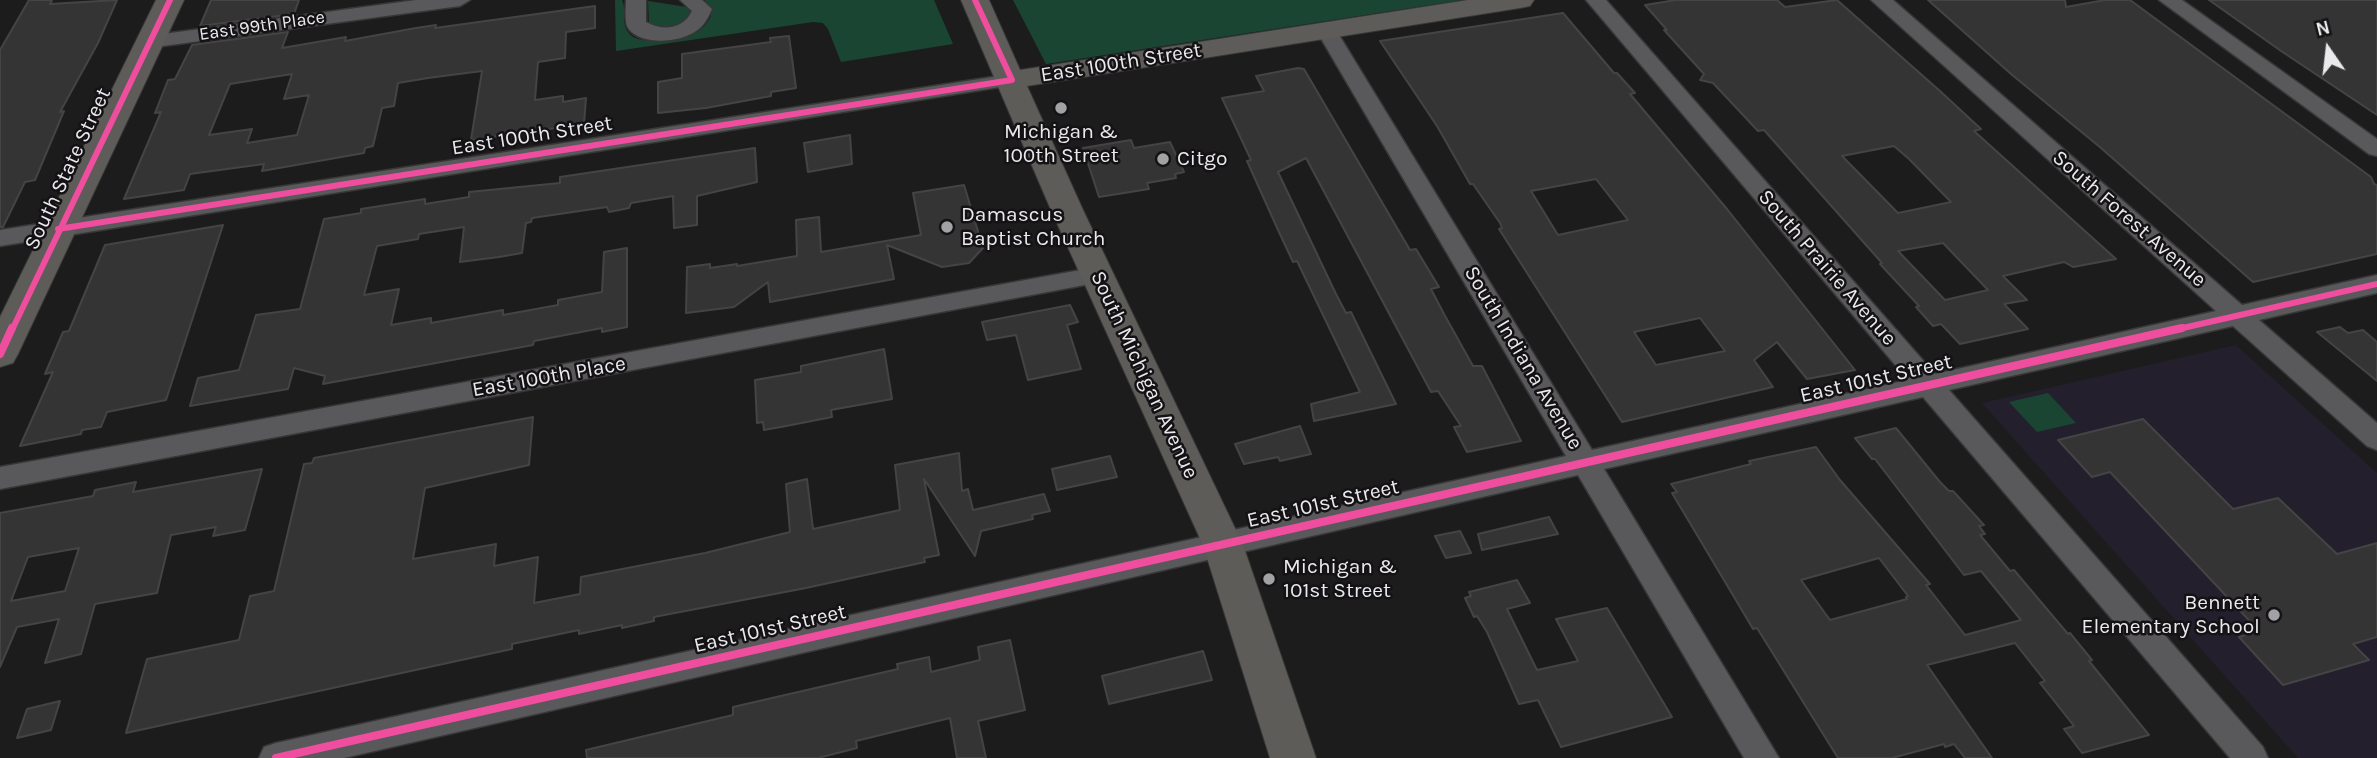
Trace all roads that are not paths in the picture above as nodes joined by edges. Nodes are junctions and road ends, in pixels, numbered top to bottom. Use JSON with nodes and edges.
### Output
{"nodes":[{"id":1,"x":170,"y":0,"type":"edge"},
{"id":2,"x":460,"y":0,"type":"edge"},
{"id":3,"x":636,"y":0,"type":"edge"},
{"id":4,"x":690,"y":0,"type":"edge"},
{"id":5,"x":975,"y":0,"type":"edge"},
{"id":6,"x":1520,"y":0,"type":"edge"},
{"id":7,"x":1596,"y":0,"type":"edge"},
{"id":8,"x":1881,"y":0,"type":"edge"},
{"id":9,"x":2169,"y":0,"type":"edge"},
{"id":10,"x":1326,"y":30,"type":"junction"},
{"id":11,"x":148,"y":42,"type":"junction"},
{"id":12,"x":1012,"y":80,"type":"junction"},
{"id":13,"x":2377,"y":149,"type":"edge"},
{"id":14,"x":58,"y":229,"type":"junction"},
{"id":15,"x":0,"y":238,"type":"edge"},
{"id":16,"x":1097,"y":275,"type":"junction"},
{"id":17,"x":2377,"y":284,"type":"edge"},
{"id":18,"x":2238,"y":316,"type":"junction"},
{"id":19,"x":0,"y":354,"type":"edge"},
{"id":20,"x":1929,"y":385,"type":"junction"},
{"id":21,"x":2377,"y":439,"type":"edge"},
{"id":22,"x":1586,"y":463,"type":"junction"},
{"id":23,"x":0,"y":478,"type":"edge"},
{"id":24,"x":1223,"y":545,"type":"junction"},
{"id":25,"x":276,"y":758,"type":"edge"},
{"id":26,"x":1293,"y":758,"type":"edge"},
{"id":27,"x":1762,"y":758,"type":"edge"},
{"id":28,"x":2251,"y":758,"type":"edge"}],
"edges":[{"from":1,"to":11,"type":"street","name":"South State Street"},
{"from":2,"to":11,"type":"street","name":"East 99th Place"},
{"from":3,"to":4,"type":"street"},
{"from":5,"to":12,"type":"street","name":"South Michigan Avenue"},
{"from":6,"to":10,"type":"street","name":"East 100th Street"},
{"from":7,"to":20,"type":"street","name":"South Prairie Avenue"},
{"from":8,"to":18,"type":"street","name":"South Forest Avenue"},
{"from":9,"to":13,"type":"street"},
{"from":10,"to":12,"type":"street","name":"East 100th Street"},
{"from":10,"to":22,"type":"street","name":"South Indiana Avenue"},
{"from":11,"to":14,"type":"street","name":"South State Street"},
{"from":12,"to":14,"type":"street","name":"East 100th Street"},
{"from":12,"to":16,"type":"street","name":"South Michigan Avenue"},
{"from":14,"to":15,"type":"street","name":"East 100th Street"},
{"from":14,"to":19,"type":"street","name":"South State Street"},
{"from":16,"to":23,"type":"street","name":"East 100th Place"},
{"from":16,"to":24,"type":"street","name":"South Michigan Avenue"},
{"from":17,"to":18,"type":"street","name":"East 101st Street"},
{"from":18,"to":20,"type":"street","name":"East 101st Street"},
{"from":18,"to":21,"type":"street","name":"South Forest Avenue"},
{"from":20,"to":22,"type":"street","name":"East 101st Street"},
{"from":20,"to":28,"type":"street","name":"South Prairie Avenue"},
{"from":22,"to":24,"type":"street","name":"East 101st Street"},
{"from":22,"to":27,"type":"street","name":"South Indiana Avenue"},
{"from":24,"to":25,"type":"street","name":"East 101st Street"},
{"from":24,"to":26,"type":"street","name":"South Michigan Avenue"}]}
